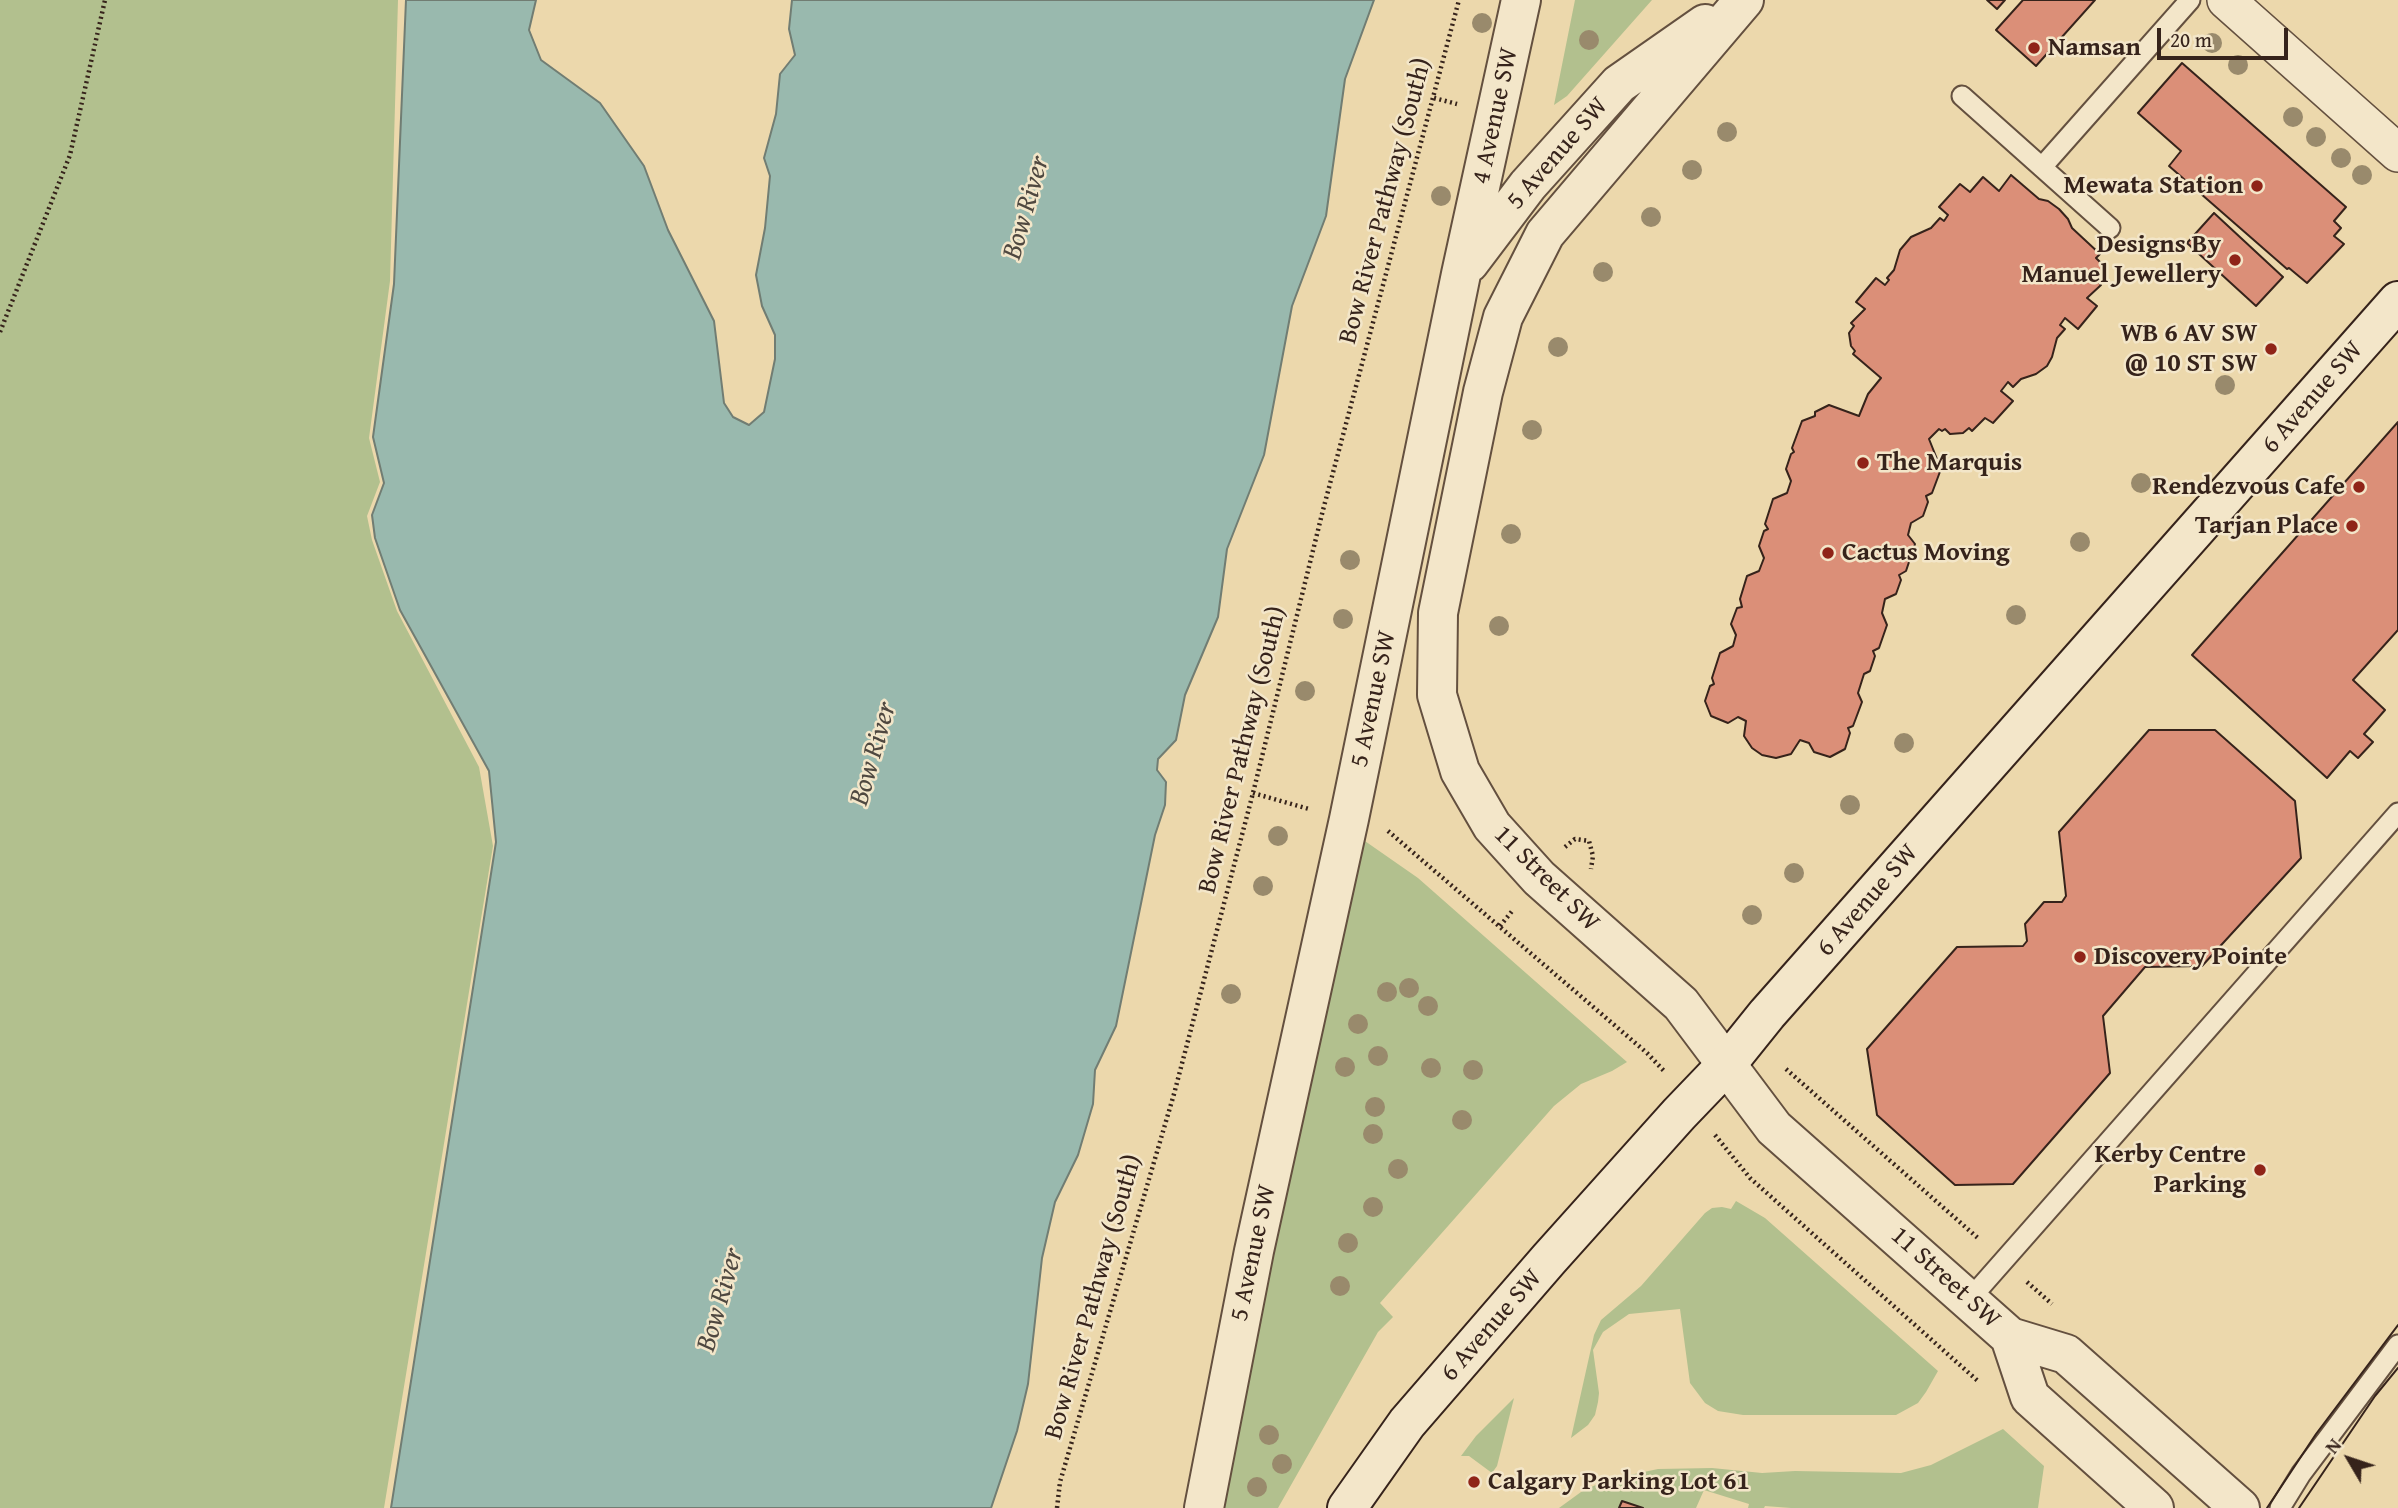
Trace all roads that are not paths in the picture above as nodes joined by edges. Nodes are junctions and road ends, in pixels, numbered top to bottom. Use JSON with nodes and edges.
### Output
{"nodes":[{"id":1,"x":1521,"y":0,"type":"edge"},
{"id":2,"x":1739,"y":0,"type":"edge"},
{"id":3,"x":1744,"y":0,"type":"edge"},
{"id":4,"x":2190,"y":0,"type":"edge"},
{"id":5,"x":2226,"y":0,"type":"edge"},
{"id":6,"x":1962,"y":96,"type":"dead end"},
{"id":7,"x":2398,"y":153,"type":"edge"},
{"id":8,"x":2042,"y":167,"type":"junction"},
{"id":9,"x":2110,"y":228,"type":"dead end"},
{"id":10,"x":1545,"y":234,"type":"joint"},
{"id":11,"x":1461,"y":274,"type":"junction"},
{"id":12,"x":2398,"y":301,"type":"edge"},
{"id":13,"x":2398,"y":813,"type":"edge"},
{"id":14,"x":1726,"y":1065,"type":"junction"},
{"id":15,"x":1969,"y":1300,"type":"junction"},
{"id":16,"x":2010,"y":1337,"type":"junction"},
{"id":17,"x":2398,"y":1345,"type":"edge"},
{"id":18,"x":1204,"y":1508,"type":"edge"},
{"id":19,"x":1347,"y":1508,"type":"edge"},
{"id":20,"x":2154,"y":1508,"type":"edge"},
{"id":21,"x":2240,"y":1508,"type":"edge"},
{"id":22,"x":2280,"y":1508,"type":"edge"}],
"edges":[{"from":1,"to":11,"type":"street","name":"4 Avenue SW"},
{"from":2,"to":11,"type":"street","name":"5 Avenue SW"},
{"from":3,"to":10,"type":"street","name":"5 Avenue SW"},
{"from":4,"to":8,"type":"lane"},
{"from":5,"to":7,"type":"street"},
{"from":6,"to":8,"type":"lane"},
{"from":8,"to":9,"type":"lane"},
{"from":10,"to":14,"type":"street","name":"11 Street SW"},
{"from":11,"to":18,"type":"street","name":"5 Avenue SW"},
{"from":12,"to":14,"type":"street","name":"6 Avenue SW"},
{"from":13,"to":15,"type":"lane"},
{"from":14,"to":15,"type":"street","name":"11 Street SW"},
{"from":14,"to":19,"type":"street","name":"6 Avenue SW"},
{"from":15,"to":16,"type":"street","name":"11 Street SW"},
{"from":16,"to":20,"type":"street","name":"11 Street SW"},
{"from":16,"to":21,"type":"street","name":"11 Street SW"},
{"from":17,"to":22,"type":"lane"}]}
